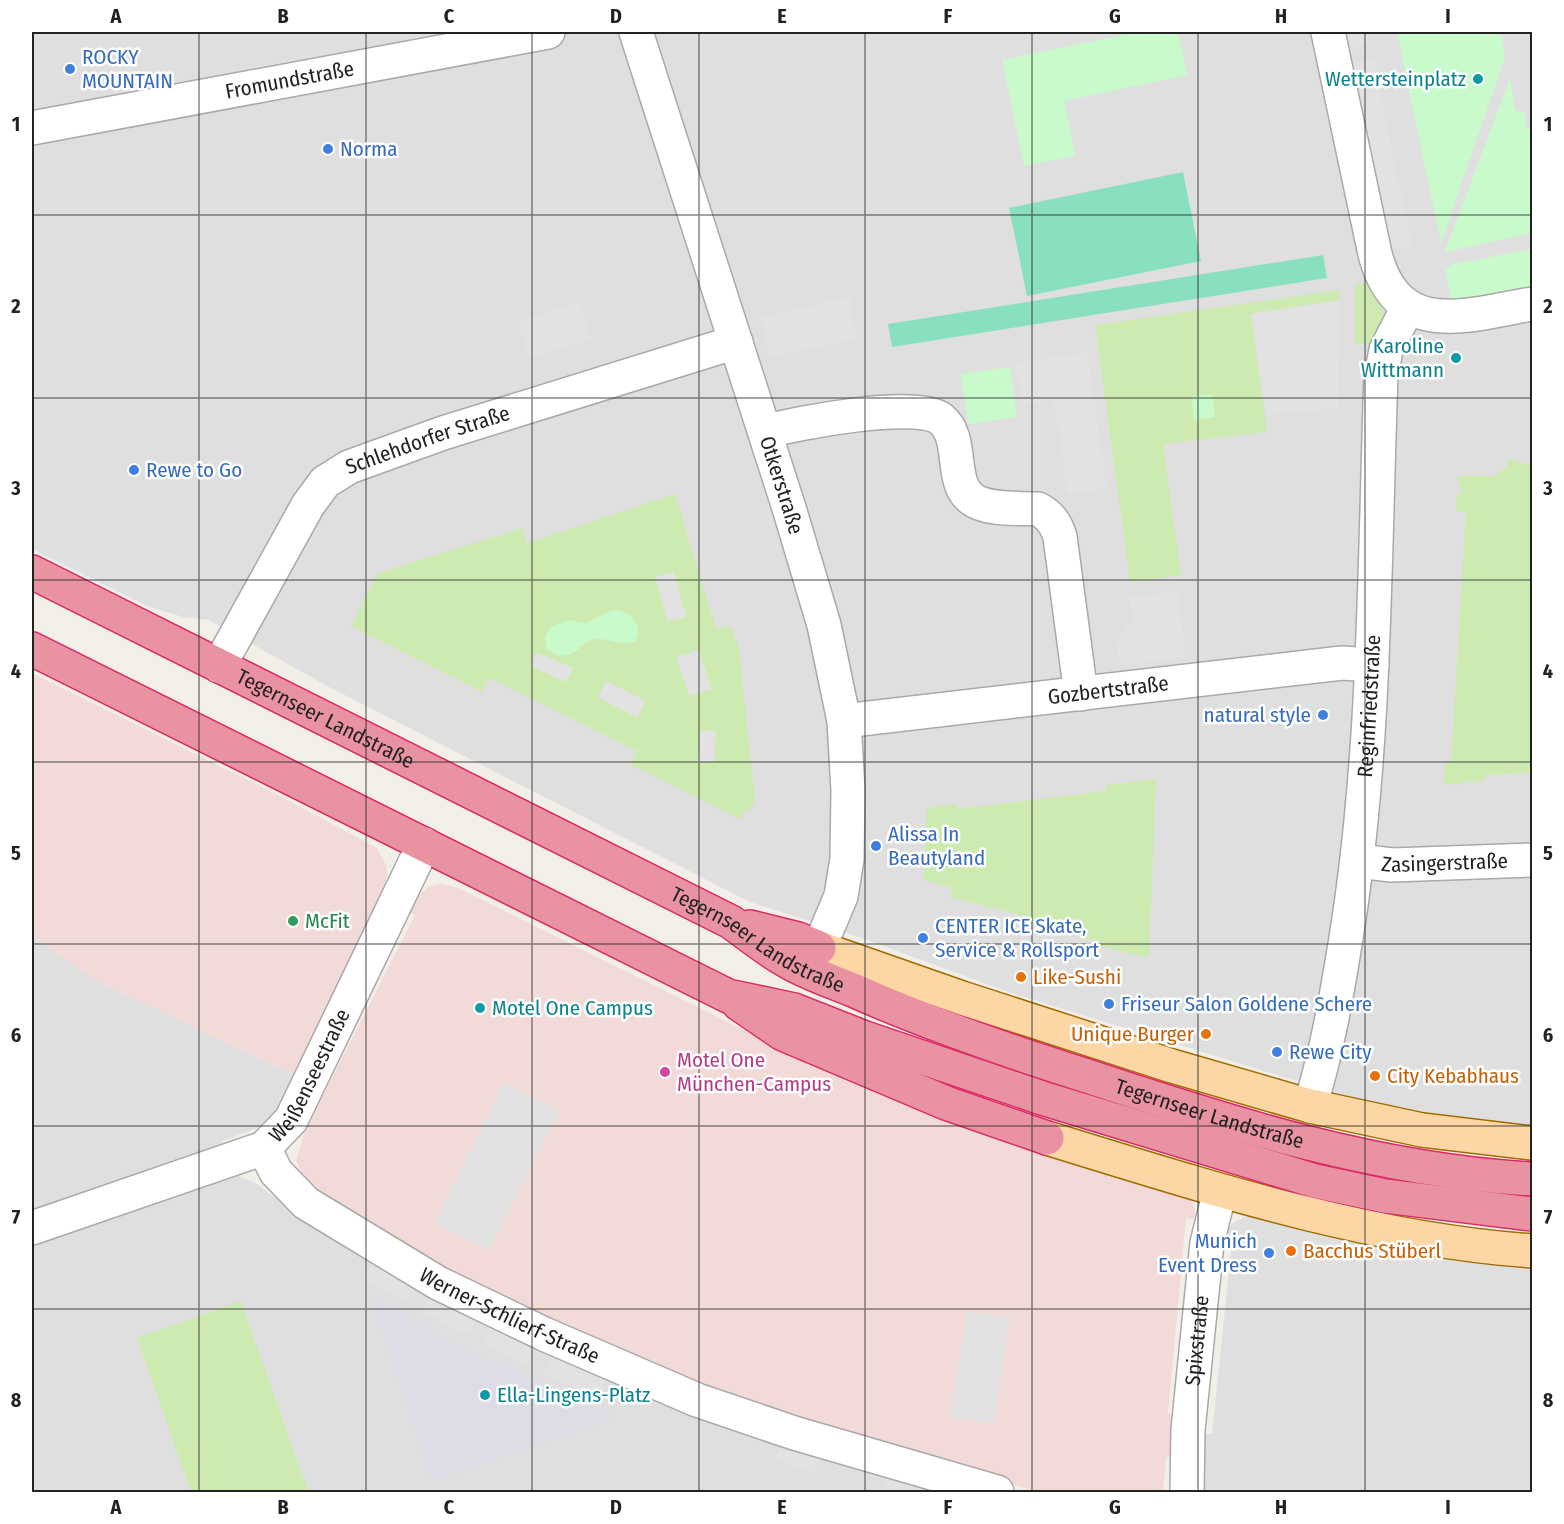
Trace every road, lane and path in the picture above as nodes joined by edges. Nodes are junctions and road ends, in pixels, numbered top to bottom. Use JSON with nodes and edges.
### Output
{"nodes":[{"id":1,"x":548,"y":32,"type":"edge"},
{"id":2,"x":636,"y":32,"type":"edge"},
{"id":3,"x":1328,"y":32,"type":"edge"},
{"id":4,"x":32,"y":128,"type":"edge"},
{"id":5,"x":1533,"y":304,"type":"edge"},
{"id":6,"x":1408,"y":307,"type":"junction"},
{"id":7,"x":736,"y":342,"type":"junction"},
{"id":8,"x":765,"y":432,"type":"junction"},
{"id":9,"x":32,"y":572,"type":"edge"},
{"id":10,"x":32,"y":649,"type":"edge"},
{"id":11,"x":1372,"y":665,"type":"junction"},
{"id":12,"x":219,"y":666,"type":"junction"},
{"id":13,"x":1081,"y":694,"type":"junction"},
{"id":14,"x":844,"y":721,"type":"junction"},
{"id":15,"x":424,"y":844,"type":"junction"},
{"id":16,"x":1533,"y":860,"type":"edge"},
{"id":17,"x":1358,"y":861,"type":"junction"},
{"id":18,"x":731,"y":922,"type":"junction"},
{"id":19,"x":819,"y":948,"type":"junction"},
{"id":20,"x":728,"y":996,"type":"junction"},
{"id":21,"x":1310,"y":1106,"type":"junction"},
{"id":22,"x":1047,"y":1138,"type":"joint"},
{"id":23,"x":1533,"y":1143,"type":"edge"},
{"id":24,"x":264,"y":1148,"type":"junction"},
{"id":25,"x":1533,"y":1179,"type":"edge"},
{"id":26,"x":1220,"y":1191,"type":"junction"},
{"id":27,"x":1533,"y":1214,"type":"edge"},
{"id":28,"x":32,"y":1228,"type":"edge"},
{"id":29,"x":1533,"y":1251,"type":"edge"},
{"id":30,"x":997,"y":1492,"type":"edge"},
{"id":31,"x":1186,"y":1492,"type":"edge"}],
"edges":[{"from":1,"to":4,"type":"street","name":"Fromundstraße"},
{"from":2,"to":7,"type":"street","name":"Otkerstraße"},
{"from":3,"to":6,"type":"street"},
{"from":5,"to":6,"type":"street"},
{"from":6,"to":11,"type":"street","name":"Reginfriedstraße"},
{"from":7,"to":8,"type":"street","name":"Otkerstraße"},
{"from":7,"to":12,"type":"street","name":"Schlehdorfer Straße"},
{"from":8,"to":13,"type":"street"},
{"from":8,"to":14,"type":"street","name":"Otkerstraße"},
{"from":9,"to":12,"type":"highway","name":"Tegernseer Landstraße"},
{"from":10,"to":15,"type":"highway","name":"Tegernseer Landstraße"},
{"from":11,"to":13,"type":"street","name":"Gozbertstraße"},
{"from":11,"to":17,"type":"street","name":"Reginfriedstraße"},
{"from":12,"to":18,"type":"highway","name":"Tegernseer Landstraße"},
{"from":13,"to":14,"type":"street","name":"Gozbertstraße"},
{"from":14,"to":19,"type":"street","name":"Otkerstraße"},
{"from":15,"to":20,"type":"highway","name":"Tegernseer Landstraße"},
{"from":15,"to":24,"type":"street","name":"Weißenseestraße"},
{"from":16,"to":17,"type":"street","name":"Zasingerstraße"},
{"from":17,"to":21,"type":"street","name":"Reginfriedstraße"},
{"from":18,"to":19,"type":"highway"},
{"from":18,"to":25,"type":"highway","name":"Tegernseer Landstraße"},
{"from":19,"to":21,"type":"main road","name":"Tegernseer Landstraße"},
{"from":20,"to":22,"type":"highway"},
{"from":20,"to":27,"type":"highway","name":"Tegernseer Landstraße"},
{"from":21,"to":23,"type":"main road","name":"Tegernseer Landstraße"},
{"from":22,"to":26,"type":"main road"},
{"from":24,"to":28,"type":"street","name":"Weißenseestraße"},
{"from":24,"to":30,"type":"street","name":"Werner-Schlierf-Straße"},
{"from":26,"to":29,"type":"main road"},
{"from":26,"to":31,"type":"street","name":"Spixstraße"}]}
